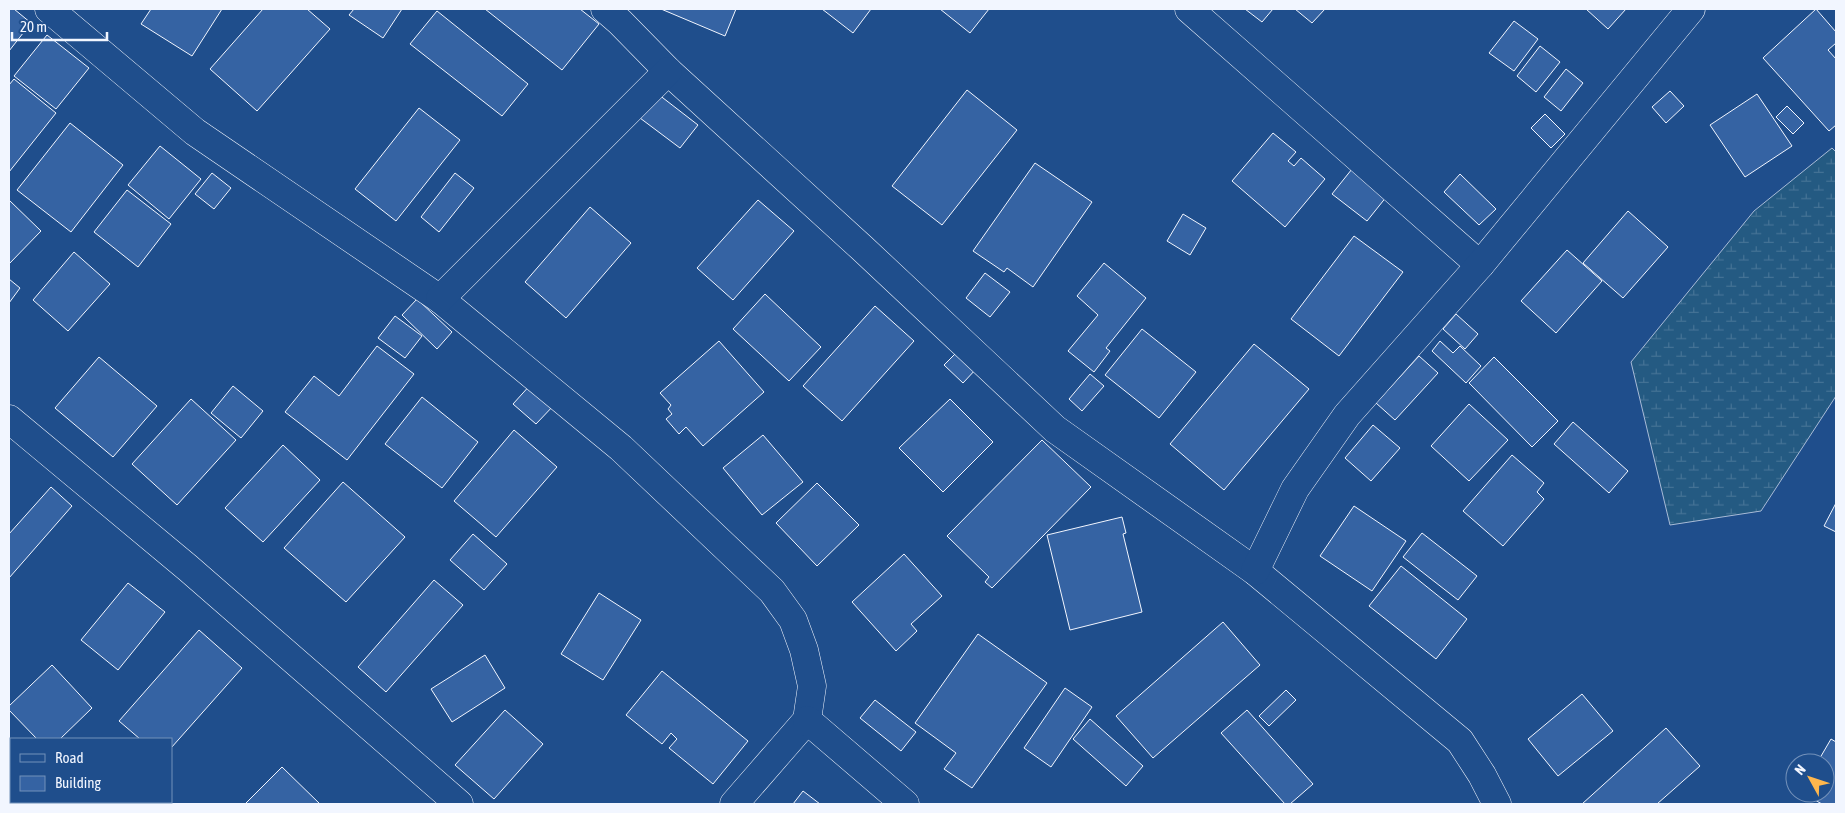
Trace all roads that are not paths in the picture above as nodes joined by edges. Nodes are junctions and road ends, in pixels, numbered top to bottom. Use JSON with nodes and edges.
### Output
{"nodes":[{"id":1,"x":49,"y":9,"type":"edge"},
{"id":2,"x":1189,"y":9,"type":"edge"},
{"id":3,"x":1691,"y":9,"type":"edge"},
{"id":4,"x":618,"y":13,"type":"edge"},
{"id":5,"x":668,"y":71,"type":"junction"},
{"id":6,"x":1480,"y":265,"type":"junction"},
{"id":7,"x":440,"y":299,"type":"junction"},
{"id":8,"x":9,"y":419,"type":"edge"},
{"id":9,"x":1255,"y":571,"type":"junction"},
{"id":10,"x":807,"y":720,"type":"junction"},
{"id":11,"x":459,"y":804,"type":"edge"},
{"id":12,"x":734,"y":804,"type":"edge"},
{"id":13,"x":905,"y":804,"type":"edge"},
{"id":14,"x":1497,"y":804,"type":"edge"}],
"edges":[{"from":1,"to":7,"type":"street"},
{"from":2,"to":6,"type":"street"},
{"from":3,"to":6,"type":"street"},
{"from":4,"to":5,"type":"street"},
{"from":5,"to":7,"type":"street"},
{"from":5,"to":9,"type":"street"},
{"from":6,"to":9,"type":"street"},
{"from":7,"to":10,"type":"street"},
{"from":8,"to":11,"type":"street"},
{"from":9,"to":14,"type":"street"},
{"from":10,"to":12,"type":"street"},
{"from":10,"to":13,"type":"street"}]}
